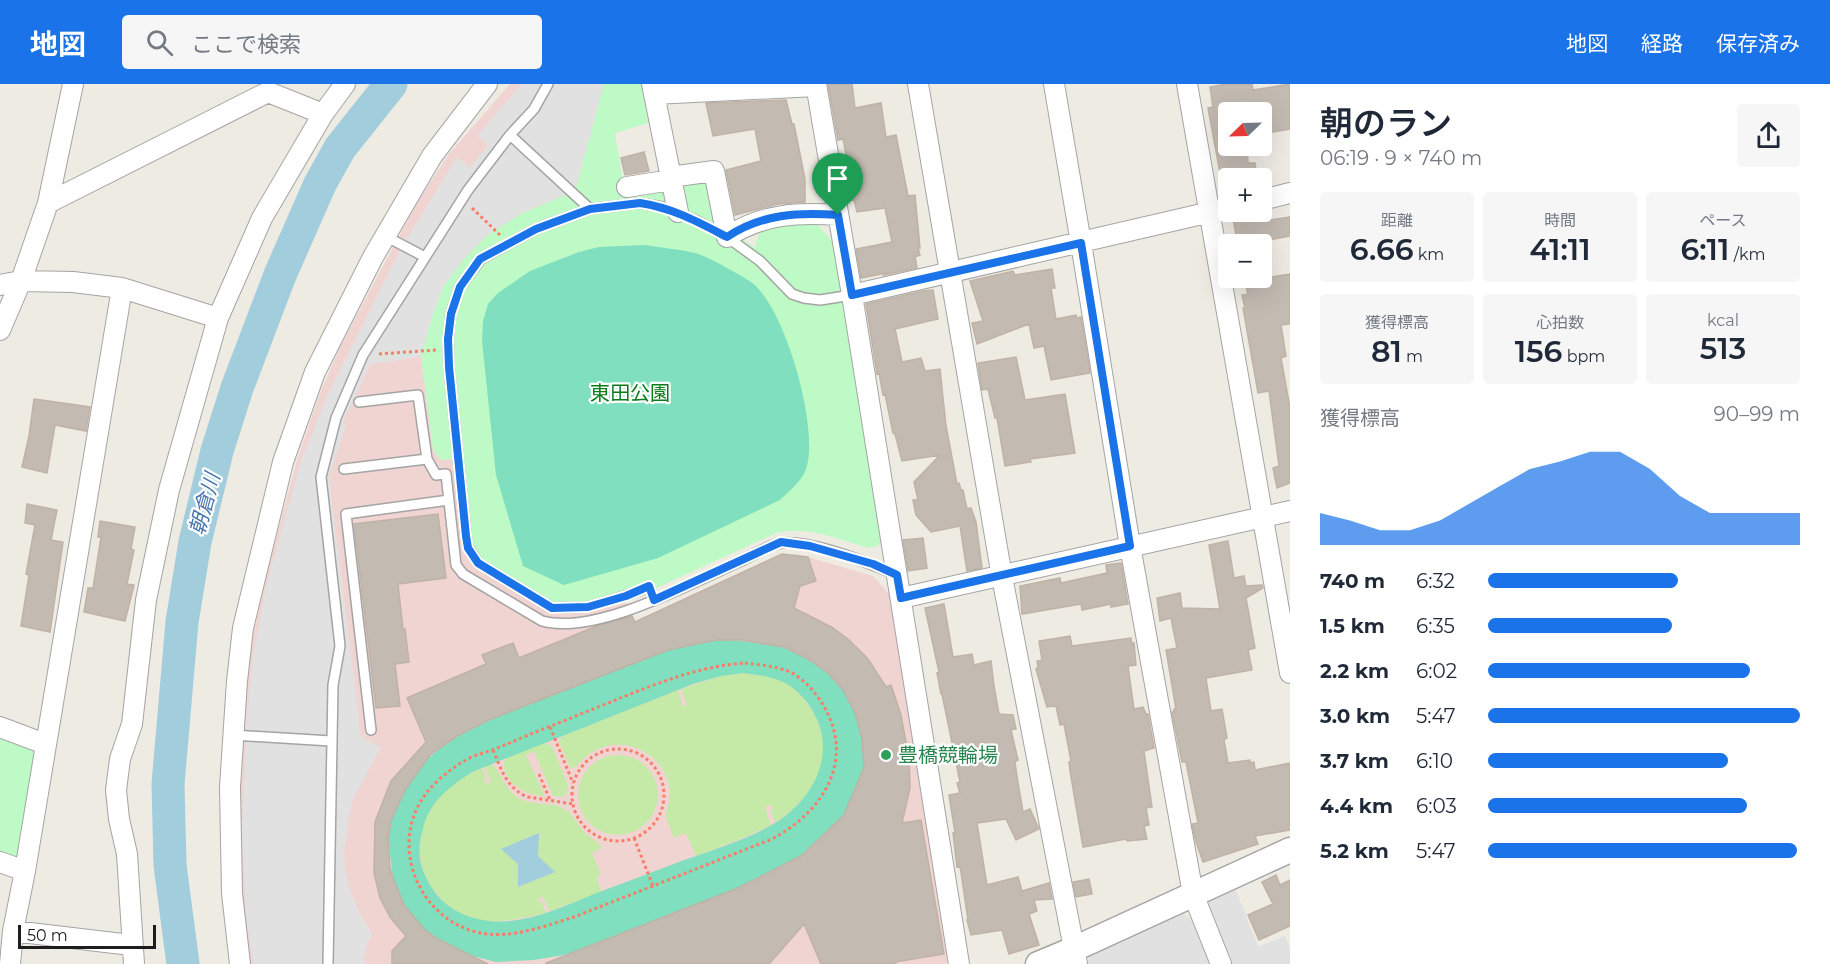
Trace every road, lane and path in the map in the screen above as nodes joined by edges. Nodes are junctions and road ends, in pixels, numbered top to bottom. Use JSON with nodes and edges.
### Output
{"nodes":[{"id":1,"x":72,"y":84,"type":"edge"},
{"id":2,"x":345,"y":84,"type":"edge"},
{"id":3,"x":487,"y":84,"type":"edge"},
{"id":4,"x":548,"y":84,"type":"edge"},
{"id":5,"x":918,"y":84,"type":"edge"},
{"id":6,"x":1054,"y":84,"type":"edge"},
{"id":7,"x":1187,"y":84,"type":"edge"},
{"id":8,"x":816,"y":85,"type":"edge"},
{"id":9,"x":653,"y":89,"type":"edge"},
{"id":10,"x":322,"y":114,"type":"junction"},
{"id":11,"x":510,"y":135,"type":"junction"},
{"id":12,"x":671,"y":179,"type":"junction"},
{"id":13,"x":627,"y":187,"type":"dead end"},
{"id":14,"x":1290,"y":194,"type":"edge"},
{"id":15,"x":1272,"y":198,"type":"edge"},
{"id":16,"x":462,"y":199,"type":"junction"},
{"id":17,"x":48,"y":203,"type":"junction"},
{"id":18,"x":1218,"y":206,"type":"edge"},
{"id":19,"x":590,"y":209,"type":"junction"},
{"id":20,"x":1218,"y":210,"type":"edge"},
{"id":21,"x":678,"y":212,"type":"junction"},
{"id":22,"x":838,"y":215,"type":"junction"},
{"id":23,"x":1221,"y":222,"type":"edge"},
{"id":24,"x":496,"y":229,"type":"dead end"},
{"id":25,"x":385,"y":236,"type":"junction"},
{"id":26,"x":727,"y":237,"type":"junction"},
{"id":27,"x":1081,"y":243,"type":"junction"},
{"id":28,"x":425,"y":257,"type":"junction"},
{"id":29,"x":951,"y":273,"type":"junction"},
{"id":30,"x":21,"y":281,"type":"junction"},
{"id":31,"x":0,"y":285,"type":"edge"},
{"id":32,"x":122,"y":288,"type":"junction"},
{"id":33,"x":852,"y":295,"type":"junction"},
{"id":34,"x":218,"y":318,"type":"junction"},
{"id":35,"x":0,"y":330,"type":"edge"},
{"id":36,"x":422,"y":350,"type":"dead end"},
{"id":37,"x":363,"y":355,"type":"junction"},
{"id":38,"x":359,"y":402,"type":"dead end"},
{"id":39,"x":427,"y":459,"type":"junction"},
{"id":40,"x":344,"y":469,"type":"dead end"},
{"id":41,"x":449,"y":500,"type":"junction"},
{"id":42,"x":1290,"y":511,"type":"edge"},
{"id":43,"x":1263,"y":517,"type":"junction"},
{"id":44,"x":1130,"y":546,"type":"junction"},
{"id":45,"x":897,"y":575,"type":"junction"},
{"id":46,"x":1002,"y":576,"type":"junction"},
{"id":47,"x":901,"y":598,"type":"junction"},
{"id":48,"x":654,"y":600,"type":"junction"},
{"id":49,"x":1290,"y":673,"type":"edge"},
{"id":50,"x":550,"y":726,"type":"junction"},
{"id":51,"x":0,"y":727,"type":"edge"},
{"id":52,"x":371,"y":730,"type":"dead end"},
{"id":53,"x":233,"y":735,"type":"junction"},
{"id":54,"x":331,"y":741,"type":"junction"},
{"id":55,"x":45,"y":744,"type":"junction"},
{"id":56,"x":493,"y":750,"type":"junction"},
{"id":57,"x":539,"y":774,"type":"dead end"},
{"id":58,"x":574,"y":785,"type":"junction"},
{"id":59,"x":550,"y":800,"type":"junction"},
{"id":60,"x":573,"y":804,"type":"junction"},
{"id":61,"x":633,"y":838,"type":"junction"},
{"id":62,"x":1290,"y":850,"type":"edge"},
{"id":63,"x":0,"y":862,"type":"edge"},
{"id":64,"x":25,"y":871,"type":"junction"},
{"id":65,"x":653,"y":886,"type":"junction"},
{"id":66,"x":1192,"y":894,"type":"junction"},
{"id":67,"x":13,"y":931,"type":"junction"},
{"id":68,"x":132,"y":954,"type":"edge"},
{"id":69,"x":1076,"y":956,"type":"edge"},
{"id":70,"x":10,"y":964,"type":"edge"},
{"id":71,"x":240,"y":964,"type":"edge"},
{"id":72,"x":328,"y":964,"type":"edge"},
{"id":73,"x":959,"y":964,"type":"edge"},
{"id":74,"x":1038,"y":964,"type":"edge"},
{"id":75,"x":1221,"y":964,"type":"edge"}],
"edges":[{"from":1,"to":17,"type":"street"},
{"from":2,"to":10,"type":"street"},
{"from":3,"to":25,"type":"street"},
{"from":4,"to":11,"type":"lane"},
{"from":5,"to":29,"type":"street"},
{"from":6,"to":27,"type":"street"},
{"from":7,"to":18,"type":"street"},
{"from":8,"to":9,"type":"street"},
{"from":8,"to":22,"type":"street"},
{"from":9,"to":12,"type":"street"},
{"from":10,"to":17,"type":"street"},
{"from":10,"to":34,"type":"street"},
{"from":11,"to":16,"type":"lane"},
{"from":11,"to":19,"type":"lane"},
{"from":12,"to":13,"type":"street"},
{"from":12,"to":21,"type":"street"},
{"from":12,"to":26,"type":"street"},
{"from":14,"to":15,"type":"street"},
{"from":16,"to":24,"type":"path"},
{"from":16,"to":28,"type":"lane"},
{"from":17,"to":30,"type":"street"},
{"from":19,"to":21,"type":"lane"},
{"from":19,"to":48,"type":"lane"},
{"from":20,"to":27,"type":"street"},
{"from":21,"to":26,"type":"lane"},
{"from":22,"to":26,"type":"street"},
{"from":22,"to":33,"type":"street"},
{"from":23,"to":43,"type":"street"},
{"from":25,"to":28,"type":"lane"},
{"from":25,"to":53,"type":"street"},
{"from":26,"to":33,"type":"lane"},
{"from":27,"to":29,"type":"street"},
{"from":27,"to":44,"type":"street"},
{"from":28,"to":37,"type":"lane"},
{"from":29,"to":33,"type":"street"},
{"from":29,"to":46,"type":"street"},
{"from":30,"to":31,"type":"street"},
{"from":30,"to":32,"type":"street"},
{"from":30,"to":35,"type":"street"},
{"from":32,"to":34,"type":"street"},
{"from":32,"to":55,"type":"street"},
{"from":33,"to":45,"type":"street"},
{"from":34,"to":68,"type":"street"},
{"from":36,"to":37,"type":"path"},
{"from":37,"to":54,"type":"lane"},
{"from":38,"to":39,"type":"lane"},
{"from":39,"to":40,"type":"lane"},
{"from":39,"to":41,"type":"lane"},
{"from":41,"to":48,"type":"lane"},
{"from":41,"to":52,"type":"lane"},
{"from":42,"to":43,"type":"street"},
{"from":43,"to":44,"type":"street"},
{"from":43,"to":49,"type":"street"},
{"from":44,"to":46,"type":"street"},
{"from":44,"to":66,"type":"street"},
{"from":45,"to":47,"type":"street"},
{"from":45,"to":48,"type":"lane"},
{"from":46,"to":47,"type":"street"},
{"from":46,"to":69,"type":"street"},
{"from":47,"to":73,"type":"street"},
{"from":50,"to":56,"type":"path"},
{"from":50,"to":58,"type":"path"},
{"from":50,"to":65,"type":"path"},
{"from":51,"to":55,"type":"street"},
{"from":53,"to":54,"type":"lane"},
{"from":53,"to":71,"type":"street"},
{"from":54,"to":72,"type":"lane"},
{"from":55,"to":64,"type":"street"},
{"from":56,"to":59,"type":"path"},
{"from":56,"to":65,"type":"path"},
{"from":57,"to":59,"type":"path"},
{"from":58,"to":60,"type":"path"},
{"from":58,"to":61,"type":"path"},
{"from":59,"to":60,"type":"path"},
{"from":60,"to":61,"type":"path"},
{"from":61,"to":65,"type":"path"},
{"from":62,"to":66,"type":"street"},
{"from":63,"to":64,"type":"street"},
{"from":64,"to":67,"type":"street"},
{"from":66,"to":69,"type":"street"},
{"from":66,"to":75,"type":"street"},
{"from":67,"to":68,"type":"street"},
{"from":67,"to":70,"type":"street"},
{"from":69,"to":74,"type":"street"}]}
